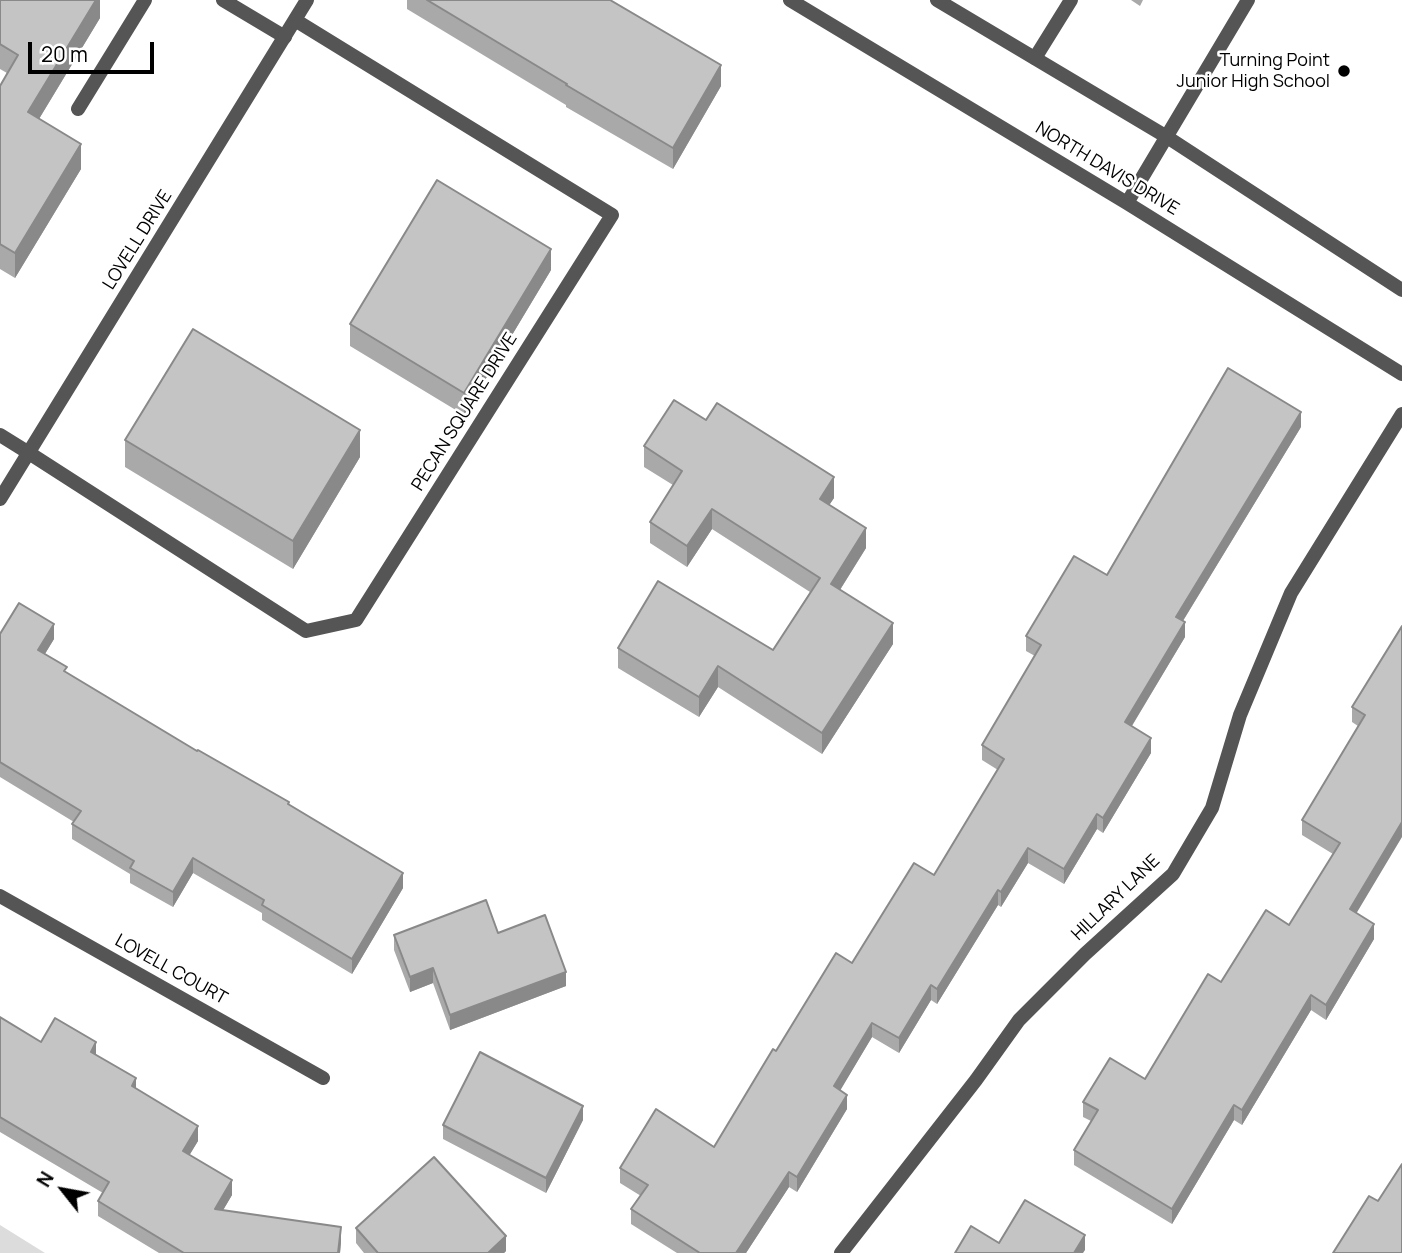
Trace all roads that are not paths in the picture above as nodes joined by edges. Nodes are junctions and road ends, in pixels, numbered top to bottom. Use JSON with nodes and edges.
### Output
{"nodes":[{"id":1,"x":145,"y":0,"type":"edge"},
{"id":2,"x":223,"y":0,"type":"edge"},
{"id":3,"x":307,"y":0,"type":"edge"},
{"id":4,"x":790,"y":0,"type":"edge"},
{"id":5,"x":937,"y":0,"type":"edge"},
{"id":6,"x":1071,"y":0,"type":"edge"},
{"id":7,"x":1248,"y":0,"type":"edge"},
{"id":8,"x":295,"y":20,"type":"junction"},
{"id":9,"x":285,"y":37,"type":"junction"},
{"id":10,"x":1035,"y":58,"type":"junction"},
{"id":11,"x":78,"y":108,"type":"dead end"},
{"id":12,"x":1167,"y":137,"type":"junction"},
{"id":13,"x":1127,"y":203,"type":"junction"},
{"id":14,"x":1402,"y":290,"type":"edge"},
{"id":15,"x":1402,"y":374,"type":"edge"},
{"id":16,"x":1402,"y":414,"type":"edge"},
{"id":17,"x":0,"y":435,"type":"edge"},
{"id":18,"x":29,"y":453,"type":"junction"},
{"id":19,"x":0,"y":499,"type":"edge"},
{"id":20,"x":0,"y":896,"type":"edge"},
{"id":21,"x":323,"y":1078,"type":"dead end"},
{"id":22,"x":841,"y":1253,"type":"edge"}],
"edges":[{"from":1,"to":11,"type":"street"},
{"from":2,"to":9,"type":"street"},
{"from":3,"to":8,"type":"street","name":"LOVELL DRIVE"},
{"from":4,"to":13,"type":"street","name":"NORTH DAVIS DRIVE"},
{"from":5,"to":10,"type":"street"},
{"from":6,"to":10,"type":"street"},
{"from":7,"to":12,"type":"street"},
{"from":8,"to":9,"type":"street","name":"LOVELL DRIVE"},
{"from":8,"to":18,"type":"street","name":"PECAN SQUARE DRIVE"},
{"from":9,"to":18,"type":"street","name":"LOVELL DRIVE"},
{"from":10,"to":12,"type":"street"},
{"from":12,"to":13,"type":"street"},
{"from":12,"to":14,"type":"street"},
{"from":13,"to":15,"type":"street","name":"NORTH DAVIS DRIVE"},
{"from":16,"to":22,"type":"street","name":"HILLARY LANE"},
{"from":17,"to":18,"type":"street"},
{"from":18,"to":19,"type":"street","name":"LOVELL DRIVE"},
{"from":20,"to":21,"type":"street","name":"LOVELL COURT"}]}
